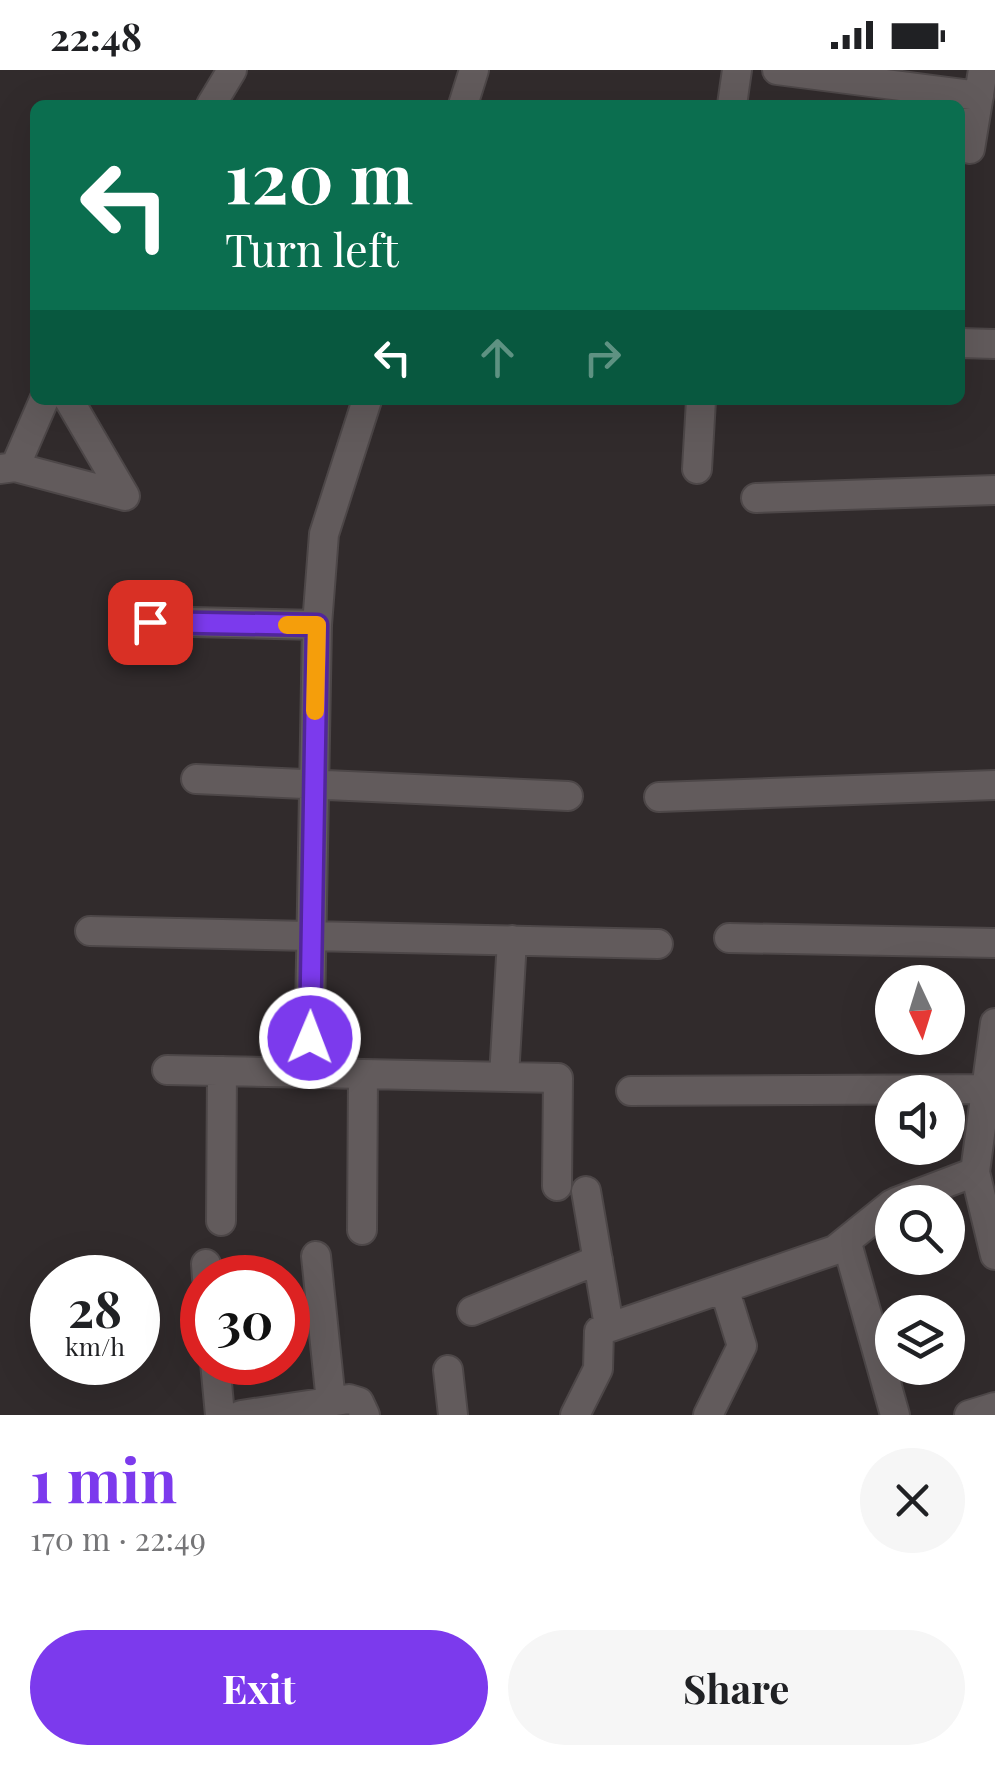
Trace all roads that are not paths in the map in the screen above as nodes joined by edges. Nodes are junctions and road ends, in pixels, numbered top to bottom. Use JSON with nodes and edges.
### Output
{"nodes":[{"id":1,"x":232,"y":70,"type":"edge"},
{"id":2,"x":474,"y":70,"type":"edge"},
{"id":3,"x":737,"y":70,"type":"edge"},
{"id":4,"x":777,"y":70,"type":"edge"},
{"id":5,"x":981,"y":83,"type":"edge"},
{"id":6,"x":214,"y":100,"type":"edge"},
{"id":7,"x":465,"y":100,"type":"edge"},
{"id":8,"x":733,"y":100,"type":"edge"},
{"id":9,"x":970,"y":149,"type":"dead end"},
{"id":10,"x":965,"y":343,"type":"edge"},
{"id":11,"x":995,"y":344,"type":"edge"},
{"id":12,"x":41,"y":405,"type":"edge"},
{"id":13,"x":72,"y":405,"type":"edge"},
{"id":14,"x":365,"y":405,"type":"edge"},
{"id":15,"x":701,"y":405,"type":"edge"},
{"id":16,"x":8,"y":468,"type":"edge"},
{"id":17,"x":697,"y":469,"type":"dead end"},
{"id":18,"x":995,"y":490,"type":"edge"},
{"id":19,"x":756,"y":498,"type":"dead end"},
{"id":20,"x":150,"y":622,"type":"dead end"},
{"id":21,"x":317,"y":625,"type":"junction"},
{"id":22,"x":196,"y":779,"type":"dead end"},
{"id":23,"x":314,"y":784,"type":"junction"},
{"id":24,"x":995,"y":785,"type":"edge"},
{"id":25,"x":568,"y":796,"type":"dead end"},
{"id":26,"x":659,"y":798,"type":"dead end"},
{"id":27,"x":90,"y":931,"type":"dead end"},
{"id":28,"x":312,"y":936,"type":"junction"},
{"id":29,"x":728,"y":938,"type":"dead end"},
{"id":30,"x":512,"y":940,"type":"junction"},
{"id":31,"x":995,"y":943,"type":"edge"},
{"id":32,"x":658,"y":944,"type":"dead end"},
{"id":33,"x":995,"y":1023,"type":"edge"},
{"id":34,"x":168,"y":1070,"type":"dead end"},
{"id":35,"x":222,"y":1071,"type":"junction"},
{"id":36,"x":309,"y":1072,"type":"junction"},
{"id":37,"x":364,"y":1074,"type":"junction"},
{"id":38,"x":504,"y":1077,"type":"junction"},
{"id":39,"x":986,"y":1089,"type":"junction"},
{"id":40,"x":631,"y":1091,"type":"dead end"},
{"id":41,"x":974,"y":1172,"type":"junction"},
{"id":42,"x":940,"y":1185,"type":"edge"},
{"id":43,"x":557,"y":1186,"type":"dead end"},
{"id":44,"x":586,"y":1191,"type":"dead end"},
{"id":45,"x":875,"y":1220,"type":"edge"},
{"id":46,"x":221,"y":1221,"type":"dead end"},
{"id":47,"x":362,"y":1230,"type":"dead end"},
{"id":48,"x":848,"y":1243,"type":"junction"},
{"id":49,"x":994,"y":1250,"type":"edge"},
{"id":50,"x":316,"y":1256,"type":"dead end"},
{"id":51,"x":598,"y":1260,"type":"junction"},
{"id":52,"x":725,"y":1291,"type":"junction"},
{"id":53,"x":472,"y":1311,"type":"dead end"},
{"id":54,"x":609,"y":1326,"type":"junction"},
{"id":55,"x":448,"y":1370,"type":"dead end"},
{"id":56,"x":217,"y":1385,"type":"edge"},
{"id":57,"x":331,"y":1402,"type":"junction"},
{"id":58,"x":995,"y":1407,"type":"edge"},
{"id":59,"x":220,"y":1415,"type":"edge"},
{"id":60,"x":241,"y":1415,"type":"edge"},
{"id":61,"x":365,"y":1415,"type":"edge"},
{"id":62,"x":453,"y":1415,"type":"edge"},
{"id":63,"x":575,"y":1415,"type":"edge"},
{"id":64,"x":708,"y":1415,"type":"edge"},
{"id":65,"x":895,"y":1415,"type":"edge"},
{"id":66,"x":970,"y":1415,"type":"edge"}],
"edges":[{"from":1,"to":6,"type":"street"},
{"from":2,"to":7,"type":"street"},
{"from":3,"to":8,"type":"street"},
{"from":4,"to":5,"type":"street"},
{"from":5,"to":9,"type":"street"},
{"from":10,"to":11,"type":"street"},
{"from":12,"to":16,"type":"street"},
{"from":13,"to":16,"type":"street"},
{"from":14,"to":21,"type":"street"},
{"from":15,"to":17,"type":"street"},
{"from":18,"to":19,"type":"street"},
{"from":20,"to":21,"type":"street"},
{"from":21,"to":23,"type":"street"},
{"from":22,"to":23,"type":"street"},
{"from":23,"to":25,"type":"street"},
{"from":23,"to":28,"type":"street"},
{"from":24,"to":26,"type":"street"},
{"from":27,"to":28,"type":"street"},
{"from":28,"to":30,"type":"street"},
{"from":28,"to":36,"type":"street"},
{"from":29,"to":31,"type":"street"},
{"from":30,"to":32,"type":"street"},
{"from":30,"to":38,"type":"street"},
{"from":33,"to":39,"type":"street"},
{"from":34,"to":35,"type":"street"},
{"from":35,"to":36,"type":"street"},
{"from":35,"to":46,"type":"street"},
{"from":36,"to":37,"type":"street"},
{"from":37,"to":38,"type":"street"},
{"from":37,"to":47,"type":"street"},
{"from":38,"to":43,"type":"street"},
{"from":39,"to":40,"type":"street"},
{"from":39,"to":41,"type":"street"},
{"from":41,"to":42,"type":"street"},
{"from":41,"to":49,"type":"street"},
{"from":44,"to":51,"type":"street"},
{"from":45,"to":48,"type":"street"},
{"from":48,"to":52,"type":"street"},
{"from":48,"to":65,"type":"street"},
{"from":50,"to":57,"type":"street"},
{"from":51,"to":53,"type":"street"},
{"from":51,"to":54,"type":"street"},
{"from":52,"to":54,"type":"street"},
{"from":52,"to":64,"type":"street"},
{"from":54,"to":63,"type":"street"},
{"from":55,"to":62,"type":"street"},
{"from":56,"to":59,"type":"street"},
{"from":57,"to":60,"type":"street"},
{"from":57,"to":61,"type":"street"},
{"from":58,"to":66,"type":"street"}]}
